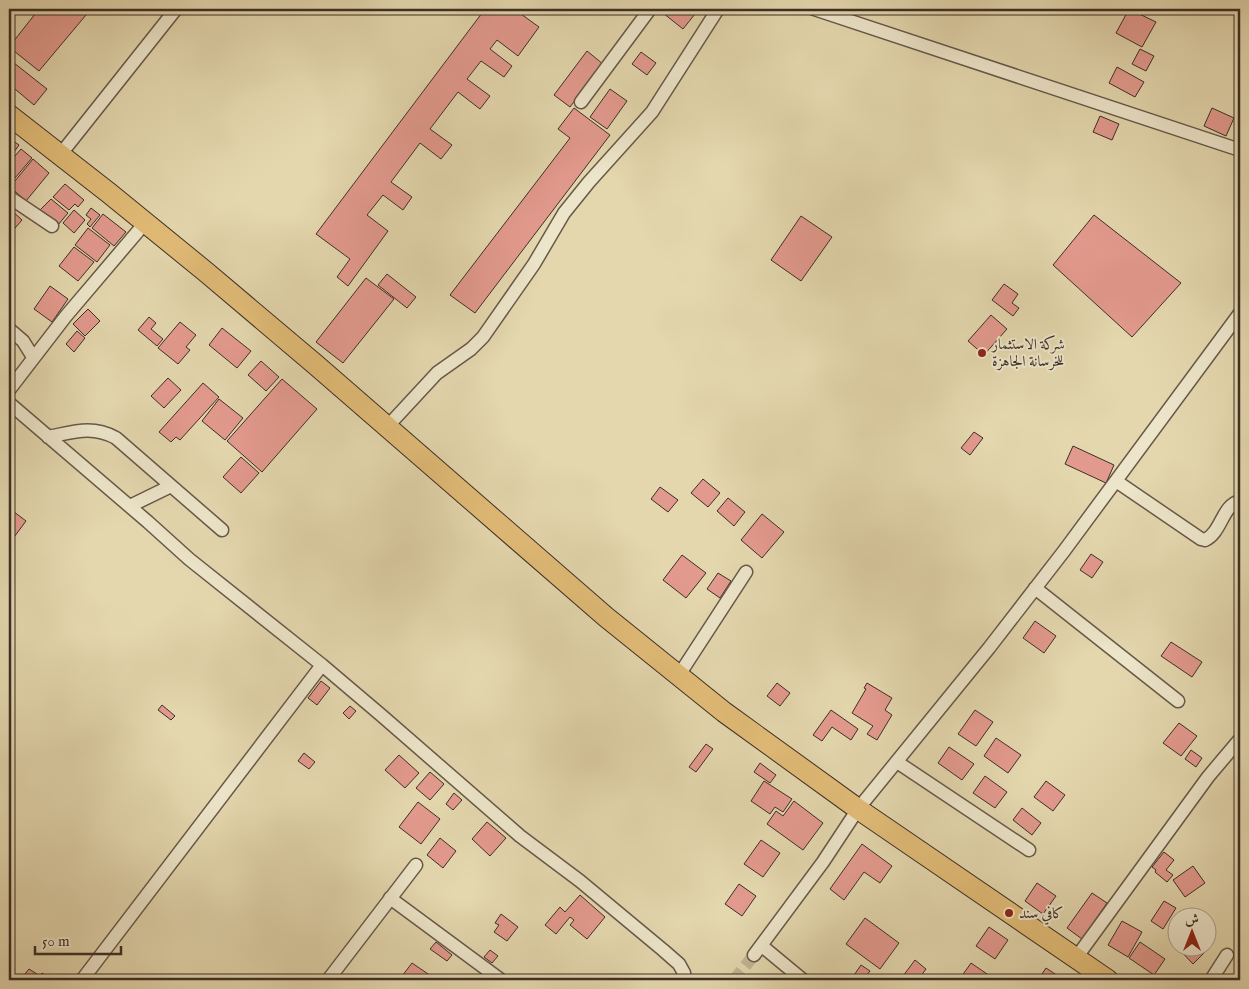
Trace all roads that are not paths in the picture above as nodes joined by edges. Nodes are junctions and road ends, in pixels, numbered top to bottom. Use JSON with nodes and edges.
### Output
{"nodes":[{"id":1,"x":176,"y":9,"type":"edge"},
{"id":2,"x":650,"y":9,"type":"edge"},
{"id":3,"x":718,"y":9,"type":"edge"},
{"id":4,"x":814,"y":9,"type":"edge"},
{"id":5,"x":581,"y":102,"type":"dead end"},
{"id":6,"x":9,"y":115,"type":"edge"},
{"id":7,"x":1240,"y":150,"type":"edge"},
{"id":8,"x":60,"y":155,"type":"junction"},
{"id":9,"x":9,"y":197,"type":"edge"},
{"id":10,"x":145,"y":223,"type":"junction"},
{"id":11,"x":52,"y":226,"type":"dead end"},
{"id":12,"x":1240,"y":313,"type":"edge"},
{"id":13,"x":9,"y":329,"type":"edge"},
{"id":14,"x":34,"y":357,"type":"junction"},
{"id":15,"x":9,"y":390,"type":"edge"},
{"id":16,"x":9,"y":404,"type":"edge"},
{"id":17,"x":386,"y":427,"type":"junction"},
{"id":18,"x":48,"y":437,"type":"junction"},
{"id":19,"x":1116,"y":481,"type":"junction"},
{"id":20,"x":171,"y":486,"type":"junction"},
{"id":21,"x":1240,"y":501,"type":"edge"},
{"id":22,"x":130,"y":506,"type":"junction"},
{"id":23,"x":222,"y":530,"type":"dead end"},
{"id":24,"x":746,"y":572,"type":"dead end"},
{"id":25,"x":1035,"y":588,"type":"junction"},
{"id":26,"x":322,"y":665,"type":"junction"},
{"id":27,"x":679,"y":675,"type":"junction"},
{"id":28,"x":1178,"y":701,"type":"dead end"},
{"id":29,"x":1240,"y":739,"type":"edge"},
{"id":30,"x":897,"y":762,"type":"junction"},
{"id":31,"x":858,"y":809,"type":"junction"},
{"id":32,"x":1029,"y":850,"type":"dead end"},
{"id":33,"x":416,"y":865,"type":"dead end"},
{"id":34,"x":390,"y":898,"type":"junction"},
{"id":35,"x":1227,"y":954,"type":"dead end"},
{"id":36,"x":1076,"y":958,"type":"junction"},
{"id":37,"x":82,"y":980,"type":"edge"},
{"id":38,"x":328,"y":980,"type":"edge"},
{"id":39,"x":501,"y":980,"type":"edge"},
{"id":40,"x":685,"y":980,"type":"edge"},
{"id":41,"x":803,"y":980,"type":"edge"},
{"id":42,"x":1108,"y":980,"type":"edge"},
{"id":43,"x":1211,"y":980,"type":"edge"}],
"edges":[{"from":1,"to":8,"type":"street"},
{"from":2,"to":5,"type":"street"},
{"from":3,"to":17,"type":"street"},
{"from":4,"to":7,"type":"street"},
{"from":6,"to":8,"type":"main road"},
{"from":8,"to":10,"type":"main road"},
{"from":9,"to":11,"type":"street"},
{"from":10,"to":14,"type":"street"},
{"from":10,"to":17,"type":"main road"},
{"from":12,"to":19,"type":"street"},
{"from":13,"to":14,"type":"street"},
{"from":14,"to":15,"type":"street"},
{"from":16,"to":18,"type":"street"},
{"from":17,"to":27,"type":"main road"},
{"from":18,"to":20,"type":"street"},
{"from":18,"to":22,"type":"street"},
{"from":19,"to":21,"type":"street"},
{"from":19,"to":25,"type":"street"},
{"from":20,"to":22,"type":"street"},
{"from":20,"to":23,"type":"street"},
{"from":22,"to":26,"type":"street"},
{"from":24,"to":27,"type":"street"},
{"from":25,"to":28,"type":"street"},
{"from":25,"to":30,"type":"street"},
{"from":26,"to":37,"type":"street"},
{"from":26,"to":40,"type":"street"},
{"from":27,"to":31,"type":"main road"},
{"from":29,"to":36,"type":"street"},
{"from":30,"to":31,"type":"street"},
{"from":30,"to":32,"type":"street"},
{"from":31,"to":36,"type":"main road"},
{"from":31,"to":41,"type":"street"},
{"from":33,"to":34,"type":"street"},
{"from":34,"to":38,"type":"street"},
{"from":34,"to":39,"type":"street"},
{"from":35,"to":43,"type":"street"},
{"from":36,"to":42,"type":"main road"}]}
